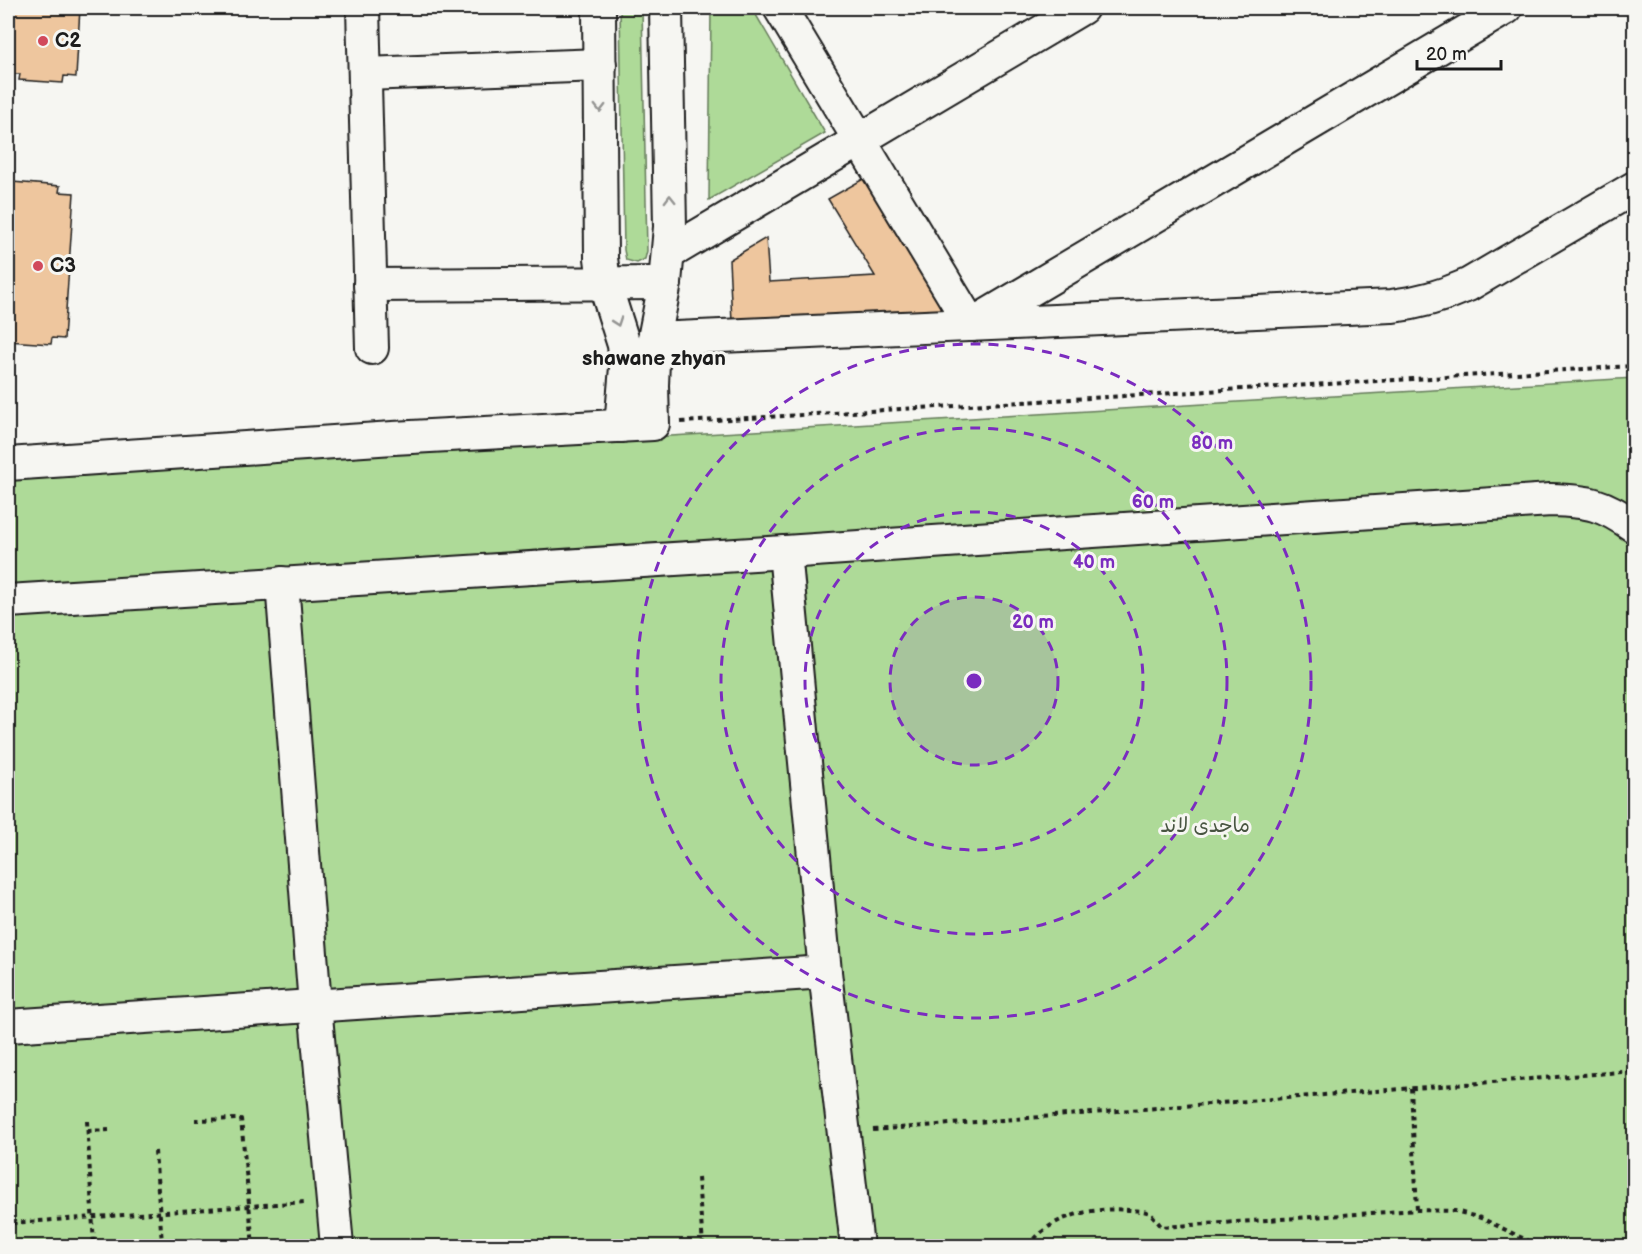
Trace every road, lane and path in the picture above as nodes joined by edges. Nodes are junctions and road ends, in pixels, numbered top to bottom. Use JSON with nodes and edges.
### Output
{"nodes":[{"id":1,"x":363,"y":8,"type":"edge"},
{"id":2,"x":599,"y":8,"type":"edge"},
{"id":3,"x":666,"y":8,"type":"edge"},
{"id":4,"x":780,"y":8,"type":"edge"},
{"id":5,"x":1082,"y":8,"type":"edge"},
{"id":6,"x":1506,"y":8,"type":"edge"},
{"id":7,"x":1036,"y":19,"type":"edge"},
{"id":8,"x":600,"y":65,"type":"junction"},
{"id":9,"x":365,"y":74,"type":"junction"},
{"id":10,"x":859,"y":140,"type":"junction"},
{"id":11,"x":1635,"y":188,"type":"edge"},
{"id":12,"x":667,"y":268,"type":"junction"},
{"id":13,"x":604,"y":282,"type":"junction"},
{"id":14,"x":370,"y":285,"type":"junction"},
{"id":15,"x":971,"y":325,"type":"junction"},
{"id":16,"x":654,"y":339,"type":"junction"},
{"id":17,"x":372,"y":348,"type":"dead end"},
{"id":18,"x":1635,"y":366,"type":"edge"},
{"id":19,"x":653,"y":424,"type":"junction"},
{"id":20,"x":621,"y":426,"type":"junction"},
{"id":21,"x":8,"y":464,"type":"edge"},
{"id":22,"x":1635,"y":526,"type":"edge"},
{"id":23,"x":785,"y":552,"type":"junction"},
{"id":24,"x":282,"y":583,"type":"junction"},
{"id":25,"x":8,"y":601,"type":"edge"},
{"id":26,"x":825,"y":972,"type":"junction"},
{"id":27,"x":315,"y":1005,"type":"junction"},
{"id":28,"x":8,"y":1026,"type":"edge"},
{"id":29,"x":1635,"y":1071,"type":"edge"},
{"id":30,"x":1411,"y":1088,"type":"junction"},
{"id":31,"x":87,"y":1120,"type":"dead end"},
{"id":32,"x":195,"y":1120,"type":"dead end"},
{"id":33,"x":109,"y":1130,"type":"dead end"},
{"id":34,"x":87,"y":1131,"type":"junction"},
{"id":35,"x":863,"y":1131,"type":"dead end"},
{"id":36,"x":154,"y":1151,"type":"dead end"},
{"id":37,"x":698,"y":1178,"type":"dead end"},
{"id":38,"x":313,"y":1201,"type":"dead end"},
{"id":39,"x":250,"y":1207,"type":"junction"},
{"id":40,"x":1417,"y":1210,"type":"junction"},
{"id":41,"x":159,"y":1212,"type":"junction"},
{"id":42,"x":92,"y":1217,"type":"junction"},
{"id":43,"x":12,"y":1223,"type":"dead end"},
{"id":44,"x":162,"y":1243,"type":"junction"},
{"id":45,"x":94,"y":1246,"type":"edge"},
{"id":46,"x":127,"y":1246,"type":"edge"},
{"id":47,"x":203,"y":1246,"type":"edge"},
{"id":48,"x":253,"y":1246,"type":"edge"},
{"id":49,"x":337,"y":1246,"type":"edge"},
{"id":50,"x":704,"y":1246,"type":"edge"},
{"id":51,"x":857,"y":1246,"type":"edge"},
{"id":52,"x":1029,"y":1246,"type":"edge"},
{"id":53,"x":1539,"y":1246,"type":"edge"}],
"edges":[{"from":1,"to":9,"type":"street"},
{"from":2,"to":8,"type":"street"},
{"from":12,"to":3,"type":"street","one_way":true},
{"from":4,"to":10,"type":"street"},
{"from":5,"to":7,"type":"street"},
{"from":6,"to":15,"type":"street"},
{"from":7,"to":10,"type":"street"},
{"from":8,"to":9,"type":"street"},
{"from":8,"to":13,"type":"street","one_way":true},
{"from":9,"to":14,"type":"street"},
{"from":10,"to":12,"type":"street"},
{"from":10,"to":15,"type":"street"},
{"from":11,"to":15,"type":"street"},
{"from":12,"to":13,"type":"street"},
{"from":12,"to":16,"type":"street"},
{"from":13,"to":14,"type":"street"},
{"from":13,"to":20,"type":"street","one_way":true},
{"from":14,"to":17,"type":"street"},
{"from":15,"to":16,"type":"street"},
{"from":16,"to":19,"type":"street"},
{"from":18,"to":19,"type":"path"},
{"from":19,"to":20,"type":"street"},
{"from":20,"to":21,"type":"street"},
{"from":22,"to":23,"type":"street"},
{"from":23,"to":24,"type":"street"},
{"from":23,"to":26,"type":"street"},
{"from":24,"to":25,"type":"street"},
{"from":24,"to":27,"type":"street"},
{"from":26,"to":27,"type":"street"},
{"from":26,"to":51,"type":"street"},
{"from":27,"to":28,"type":"street"},
{"from":27,"to":49,"type":"street"},
{"from":29,"to":30,"type":"path"},
{"from":30,"to":35,"type":"path"},
{"from":30,"to":40,"type":"path"},
{"from":31,"to":34,"type":"path"},
{"from":32,"to":39,"type":"path"},
{"from":33,"to":34,"type":"path"},
{"from":34,"to":42,"type":"path"},
{"from":36,"to":41,"type":"path"},
{"from":37,"to":50,"type":"path"},
{"from":38,"to":39,"type":"path"},
{"from":39,"to":41,"type":"path"},
{"from":39,"to":48,"type":"path"},
{"from":40,"to":52,"type":"path"},
{"from":40,"to":53,"type":"path"},
{"from":41,"to":42,"type":"path"},
{"from":41,"to":44,"type":"path"},
{"from":42,"to":43,"type":"path"},
{"from":42,"to":45,"type":"path"},
{"from":44,"to":46,"type":"path"},
{"from":44,"to":47,"type":"path"}]}
